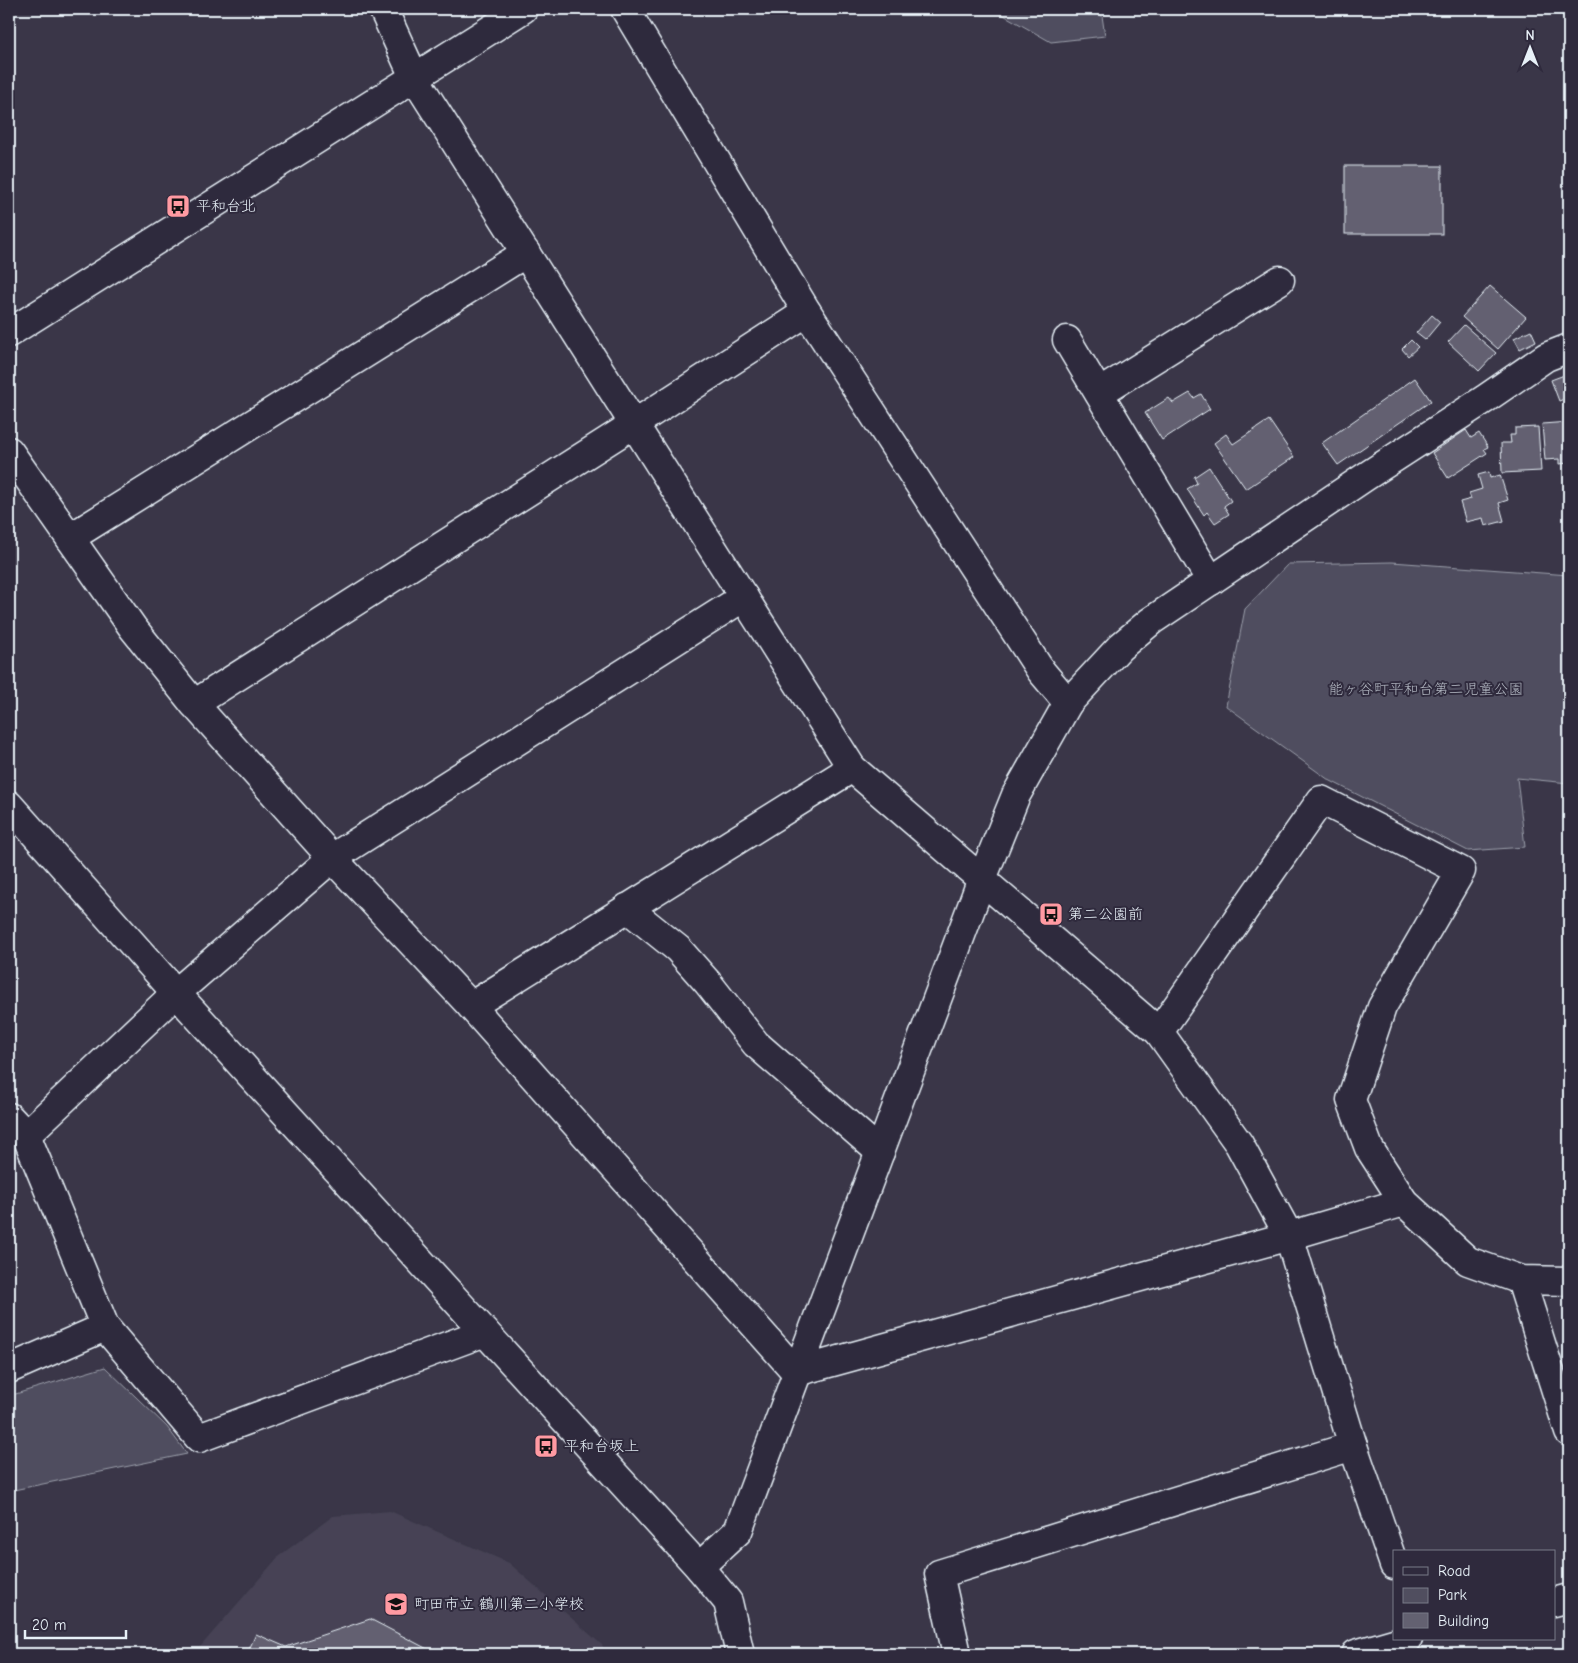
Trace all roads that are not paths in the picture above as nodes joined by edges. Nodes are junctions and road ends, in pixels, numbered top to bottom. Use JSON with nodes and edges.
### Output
{"nodes":[{"id":1,"x":383,"y":9,"type":"edge"},
{"id":2,"x":523,"y":9,"type":"edge"},
{"id":3,"x":625,"y":9,"type":"edge"},
{"id":4,"x":414,"y":77,"type":"junction"},
{"id":5,"x":526,"y":253,"type":"junction"},
{"id":6,"x":1280,"y":280,"type":"dead end"},
{"id":7,"x":807,"y":312,"type":"junction"},
{"id":8,"x":9,"y":332,"type":"edge"},
{"id":9,"x":1067,"y":340,"type":"dead end"},
{"id":10,"x":1569,"y":348,"type":"edge"},
{"id":11,"x":1099,"y":393,"type":"junction"},
{"id":12,"x":634,"y":424,"type":"junction"},
{"id":13,"x":9,"y":451,"type":"edge"},
{"id":14,"x":70,"y":538,"type":"junction"},
{"id":15,"x":1211,"y":581,"type":"junction"},
{"id":16,"x":744,"y":597,"type":"junction"},
{"id":17,"x":1068,"y":703,"type":"junction"},
{"id":18,"x":194,"y":704,"type":"junction"},
{"id":19,"x":852,"y":768,"type":"junction"},
{"id":20,"x":9,"y":805,"type":"edge"},
{"id":21,"x":332,"y":858,"type":"junction"},
{"id":22,"x":982,"y":879,"type":"junction"},
{"id":23,"x":627,"y":908,"type":"junction"},
{"id":24,"x":176,"y":994,"type":"junction"},
{"id":25,"x":471,"y":1006,"type":"junction"},
{"id":26,"x":1159,"y":1032,"type":"junction"},
{"id":27,"x":17,"y":1126,"type":"edge"},
{"id":28,"x":880,"y":1152,"type":"junction"},
{"id":29,"x":1404,"y":1202,"type":"junction"},
{"id":30,"x":1290,"y":1236,"type":"junction"},
{"id":31,"x":1521,"y":1280,"type":"junction"},
{"id":32,"x":1569,"y":1281,"type":"edge"},
{"id":33,"x":105,"y":1327,"type":"junction"},
{"id":34,"x":484,"y":1332,"type":"junction"},
{"id":35,"x":9,"y":1369,"type":"edge"},
{"id":36,"x":796,"y":1372,"type":"junction"},
{"id":37,"x":1569,"y":1432,"type":"edge"},
{"id":38,"x":1353,"y":1446,"type":"junction"},
{"id":39,"x":1393,"y":1562,"type":"edge"},
{"id":40,"x":699,"y":1567,"type":"junction"},
{"id":41,"x":1569,"y":1598,"type":"edge"},
{"id":42,"x":1556,"y":1601,"type":"edge"},
{"id":43,"x":1405,"y":1640,"type":"edge"},
{"id":44,"x":1420,"y":1640,"type":"edge"},
{"id":45,"x":740,"y":1654,"type":"edge"},
{"id":46,"x":958,"y":1654,"type":"edge"},
{"id":47,"x":1356,"y":1654,"type":"edge"},
{"id":48,"x":1424,"y":1654,"type":"edge"}],
"edges":[{"from":1,"to":4,"type":"street"},
{"from":2,"to":4,"type":"street"},
{"from":3,"to":7,"type":"street"},
{"from":4,"to":5,"type":"street"},
{"from":4,"to":8,"type":"street"},
{"from":5,"to":12,"type":"street"},
{"from":5,"to":14,"type":"street"},
{"from":6,"to":11,"type":"street"},
{"from":7,"to":12,"type":"street"},
{"from":7,"to":17,"type":"street"},
{"from":9,"to":11,"type":"street"},
{"from":10,"to":15,"type":"street"},
{"from":11,"to":15,"type":"street"},
{"from":12,"to":16,"type":"street"},
{"from":12,"to":18,"type":"street"},
{"from":13,"to":14,"type":"street"},
{"from":14,"to":18,"type":"street"},
{"from":15,"to":17,"type":"street"},
{"from":16,"to":19,"type":"street"},
{"from":16,"to":21,"type":"street"},
{"from":17,"to":22,"type":"street"},
{"from":18,"to":21,"type":"street"},
{"from":19,"to":22,"type":"street"},
{"from":19,"to":23,"type":"street"},
{"from":20,"to":24,"type":"street"},
{"from":21,"to":24,"type":"street"},
{"from":21,"to":25,"type":"street"},
{"from":22,"to":26,"type":"street"},
{"from":22,"to":28,"type":"street"},
{"from":23,"to":25,"type":"street"},
{"from":23,"to":28,"type":"street"},
{"from":24,"to":27,"type":"street"},
{"from":24,"to":34,"type":"street"},
{"from":25,"to":36,"type":"street"},
{"from":26,"to":29,"type":"street"},
{"from":26,"to":30,"type":"street"},
{"from":27,"to":33,"type":"street"},
{"from":28,"to":36,"type":"street"},
{"from":29,"to":30,"type":"street"},
{"from":29,"to":31,"type":"street"},
{"from":30,"to":36,"type":"street"},
{"from":30,"to":38,"type":"street"},
{"from":31,"to":32,"type":"street"},
{"from":31,"to":37,"type":"street"},
{"from":33,"to":34,"type":"street"},
{"from":33,"to":35,"type":"street"},
{"from":34,"to":40,"type":"street"},
{"from":36,"to":40,"type":"street"},
{"from":38,"to":39,"type":"street"},
{"from":38,"to":46,"type":"street"},
{"from":40,"to":45,"type":"street"},
{"from":41,"to":42,"type":"street"},
{"from":43,"to":47,"type":"street"},
{"from":44,"to":48,"type":"street"}]}
